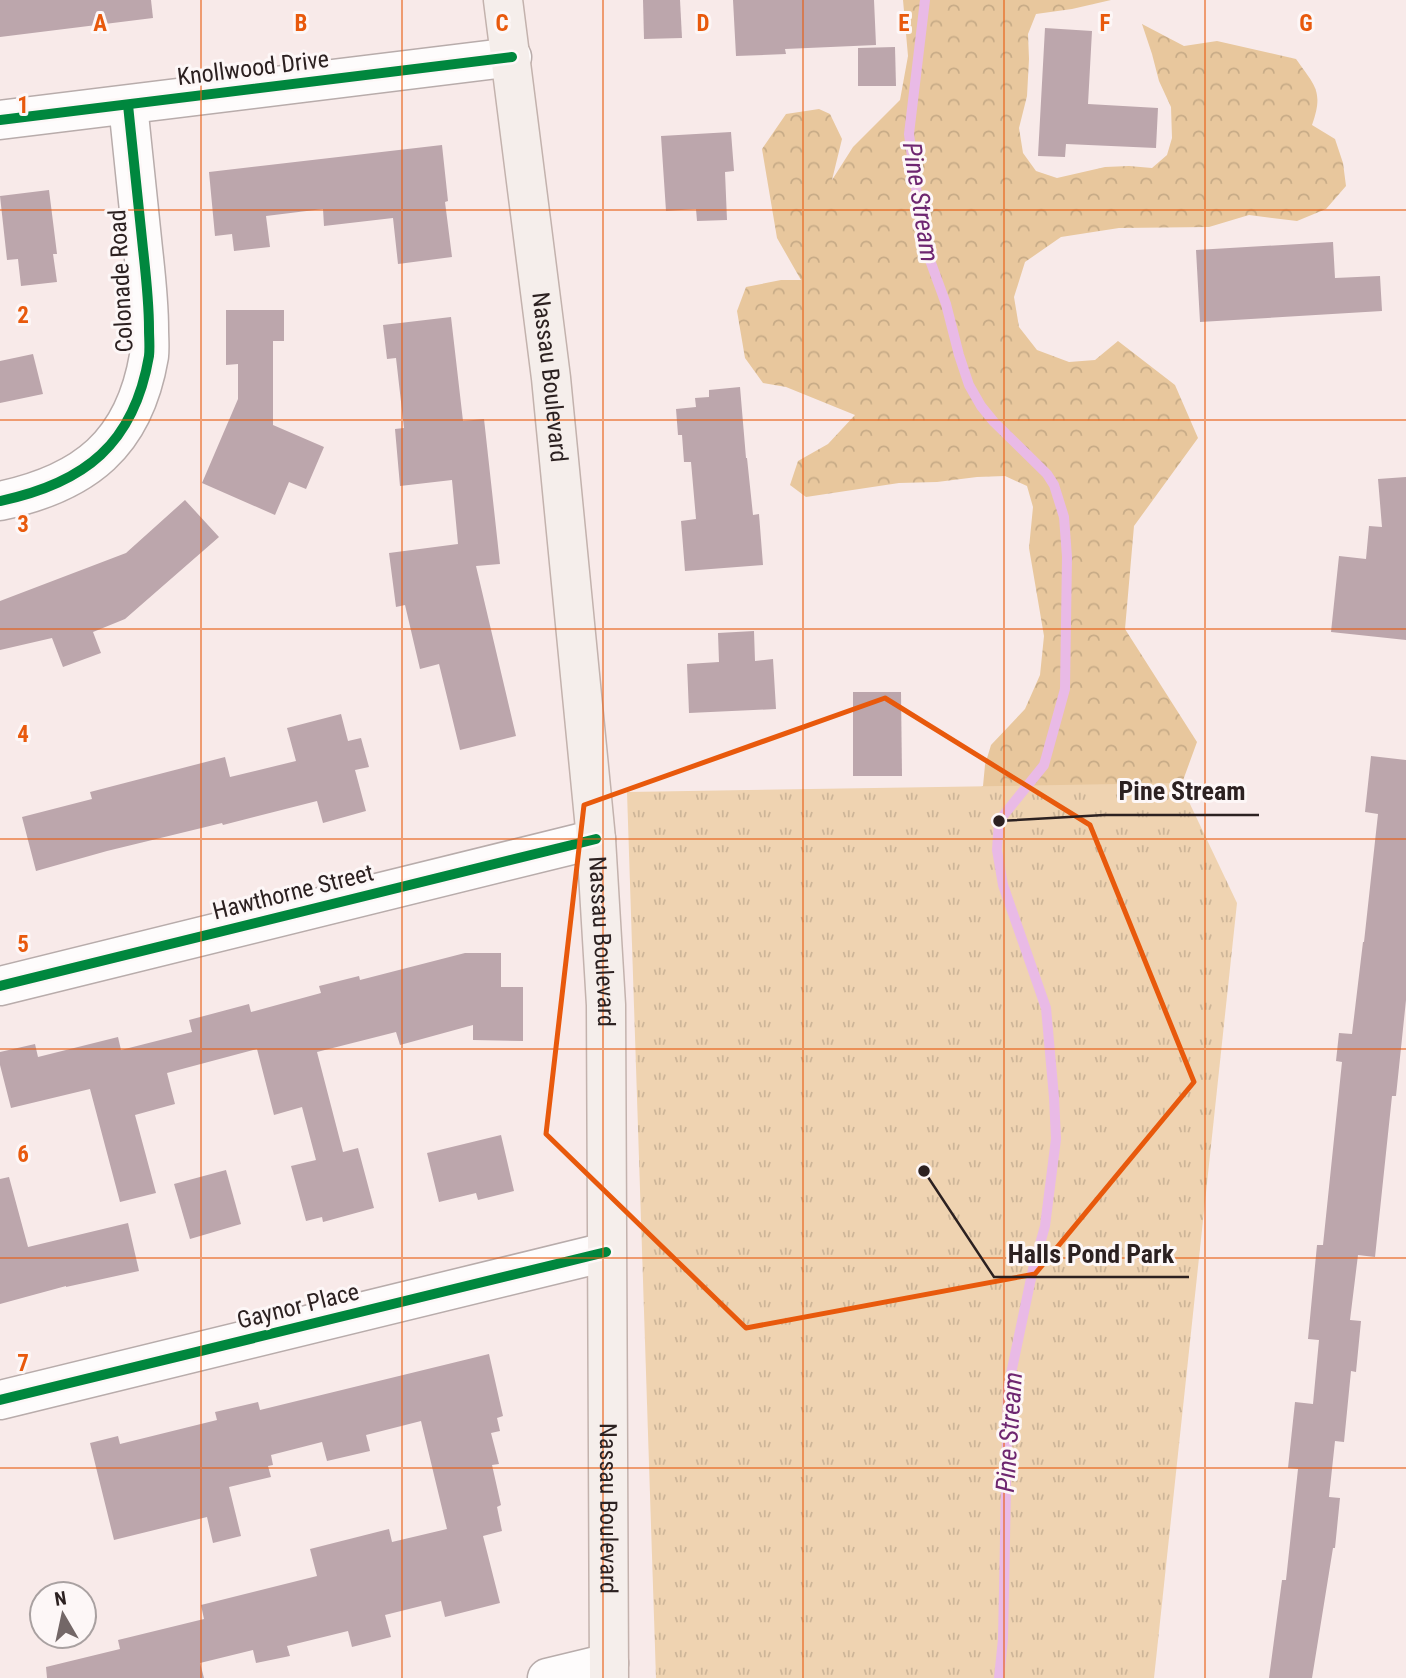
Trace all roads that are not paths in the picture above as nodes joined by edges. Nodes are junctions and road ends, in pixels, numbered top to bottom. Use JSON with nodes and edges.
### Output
{"nodes":[{"id":1,"x":503,"y":0,"type":"edge"},
{"id":2,"x":512,"y":57,"type":"junction"},
{"id":3,"x":128,"y":105,"type":"junction"},
{"id":4,"x":0,"y":120,"type":"edge"},
{"id":5,"x":0,"y":501,"type":"edge"},
{"id":6,"x":596,"y":838,"type":"junction"},
{"id":7,"x":0,"y":986,"type":"edge"},
{"id":8,"x":606,"y":1252,"type":"junction"},
{"id":9,"x":0,"y":1401,"type":"edge"},
{"id":10,"x":609,"y":1670,"type":"edge"},
{"id":11,"x":547,"y":1678,"type":"edge"}],
"edges":[{"from":1,"to":2,"type":"main road","name":"Nassau Boulevard"},
{"from":2,"to":3,"type":"street","name":"Knollwood Drive"},
{"from":2,"to":6,"type":"main road","name":"Nassau Boulevard"},
{"from":3,"to":4,"type":"street","name":"Knollwood Drive"},
{"from":3,"to":5,"type":"street","name":"Colonade Road"},
{"from":6,"to":7,"type":"street","name":"Hawthorne Street"},
{"from":6,"to":8,"type":"main road","name":"Nassau Boulevard"},
{"from":8,"to":9,"type":"street","name":"Gaynor Place"},
{"from":8,"to":10,"type":"main road","name":"Nassau Boulevard"},
{"from":10,"to":11,"type":"street"}]}
